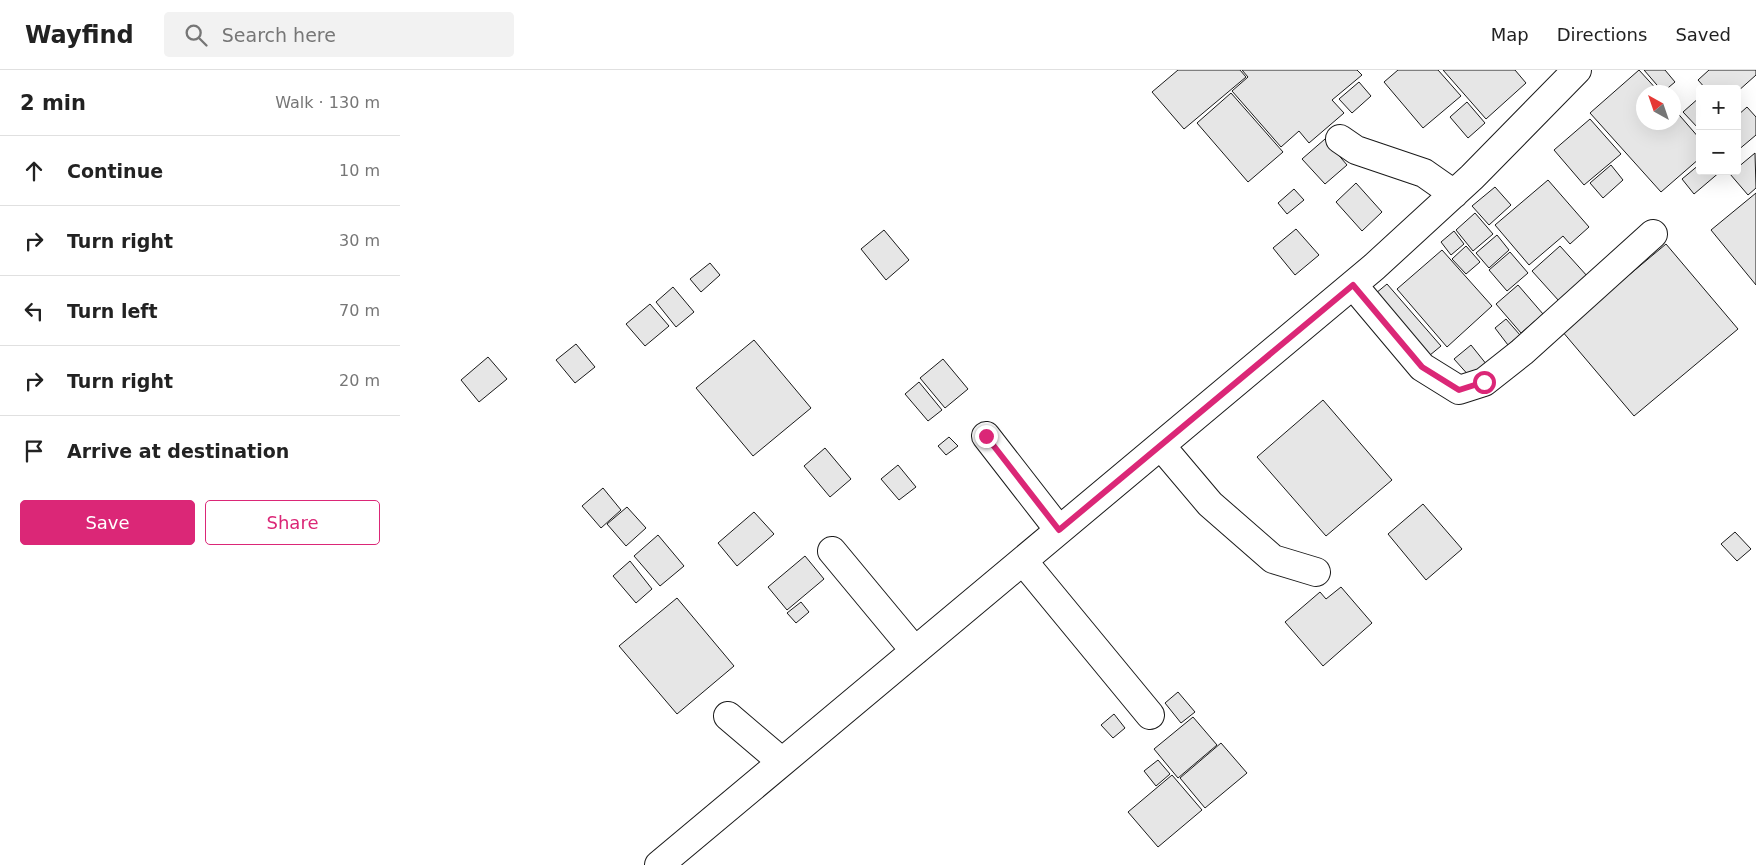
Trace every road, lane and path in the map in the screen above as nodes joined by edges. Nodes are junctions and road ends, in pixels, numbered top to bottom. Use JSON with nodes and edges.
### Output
{"nodes":[{"id":1,"x":1577,"y":70,"type":"edge"},
{"id":2,"x":1340,"y":139,"type":"dead end"},
{"id":3,"x":1454,"y":194,"type":"junction"},
{"id":4,"x":1653,"y":234,"type":"dead end"},
{"id":5,"x":1353,"y":285,"type":"junction"},
{"id":6,"x":986,"y":436,"type":"dead end"},
{"id":7,"x":1161,"y":446,"type":"junction"},
{"id":8,"x":1059,"y":530,"type":"junction"},
{"id":9,"x":832,"y":551,"type":"dead end"},
{"id":10,"x":1023,"y":561,"type":"junction"},
{"id":11,"x":1316,"y":572,"type":"dead end"},
{"id":12,"x":915,"y":651,"type":"junction"},
{"id":13,"x":1150,"y":714,"type":"dead end"},
{"id":14,"x":728,"y":716,"type":"dead end"},
{"id":15,"x":782,"y":762,"type":"junction"},
{"id":16,"x":659,"y":865,"type":"edge"}],
"edges":[{"from":1,"to":3,"type":"street"},
{"from":2,"to":3,"type":"street"},
{"from":3,"to":5,"type":"street"},
{"from":4,"to":5,"type":"street"},
{"from":5,"to":7,"type":"street"},
{"from":6,"to":8,"type":"street"},
{"from":7,"to":8,"type":"street"},
{"from":7,"to":11,"type":"street"},
{"from":8,"to":10,"type":"street"},
{"from":9,"to":12,"type":"street"},
{"from":10,"to":12,"type":"street"},
{"from":10,"to":13,"type":"street"},
{"from":12,"to":15,"type":"street"},
{"from":14,"to":15,"type":"street"},
{"from":15,"to":16,"type":"street"}]}
